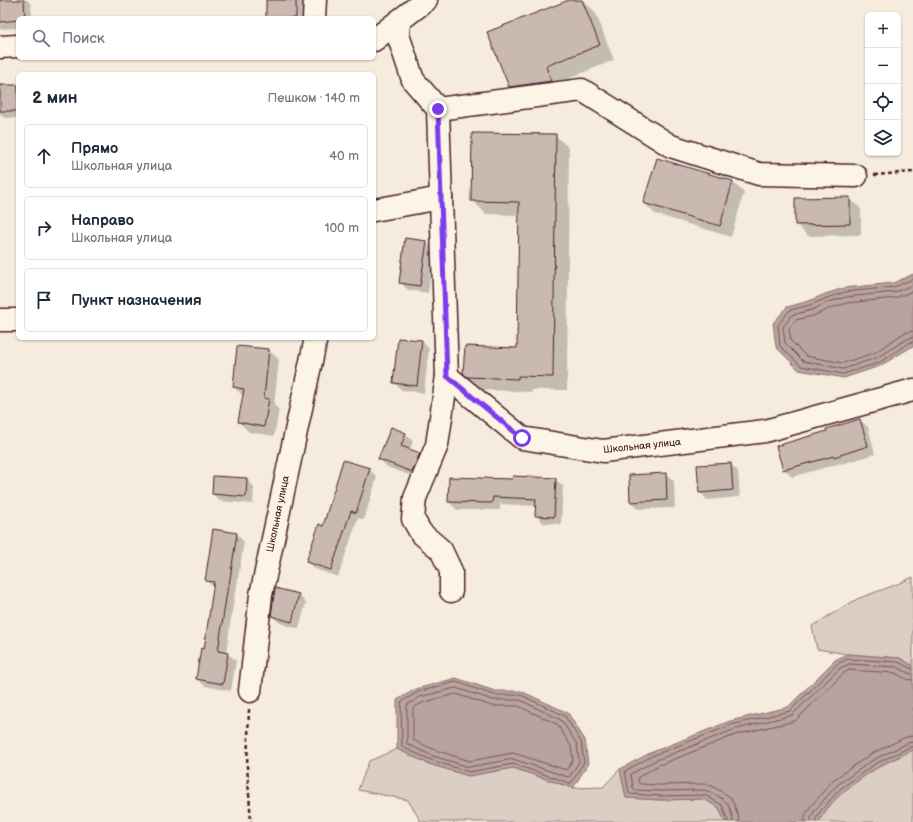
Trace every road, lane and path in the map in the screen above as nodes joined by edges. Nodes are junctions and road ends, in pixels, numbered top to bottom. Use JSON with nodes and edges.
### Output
{"nodes":[{"id":1,"x":315,"y":0,"type":"edge"},
{"id":2,"x":426,"y":0,"type":"edge"},
{"id":3,"x":314,"y":16,"type":"edge"},
{"id":4,"x":399,"y":21,"type":"junction"},
{"id":5,"x":376,"y":38,"type":"edge"},
{"id":6,"x":16,"y":46,"type":"edge"},
{"id":7,"x":0,"y":47,"type":"edge"},
{"id":8,"x":438,"y":109,"type":"junction"},
{"id":9,"x":913,"y":172,"type":"edge"},
{"id":10,"x":856,"y":176,"type":"joint"},
{"id":11,"x":441,"y":198,"type":"junction"},
{"id":12,"x":376,"y":210,"type":"edge"},
{"id":13,"x":0,"y":320,"type":"edge"},
{"id":14,"x":16,"y":320,"type":"edge"},
{"id":15,"x":316,"y":340,"type":"edge"},
{"id":16,"x":447,"y":376,"type":"junction"},
{"id":17,"x":913,"y":390,"type":"edge"},
{"id":18,"x":451,"y":591,"type":"dead end"},
{"id":19,"x":250,"y":690,"type":"joint"},
{"id":20,"x":251,"y":822,"type":"edge"}],
"edges":[{"from":1,"to":3,"type":"street"},
{"from":2,"to":4,"type":"street"},
{"from":4,"to":5,"type":"street"},
{"from":4,"to":8,"type":"street"},
{"from":6,"to":7,"type":"street"},
{"from":8,"to":10,"type":"street"},
{"from":8,"to":11,"type":"street"},
{"from":9,"to":10,"type":"path"},
{"from":11,"to":12,"type":"street"},
{"from":11,"to":16,"type":"street"},
{"from":13,"to":14,"type":"street"},
{"from":15,"to":19,"type":"street","name":"Школьная улица"},
{"from":16,"to":17,"type":"street","name":"Школьная улица"},
{"from":16,"to":18,"type":"street"},
{"from":19,"to":20,"type":"path"}]}
